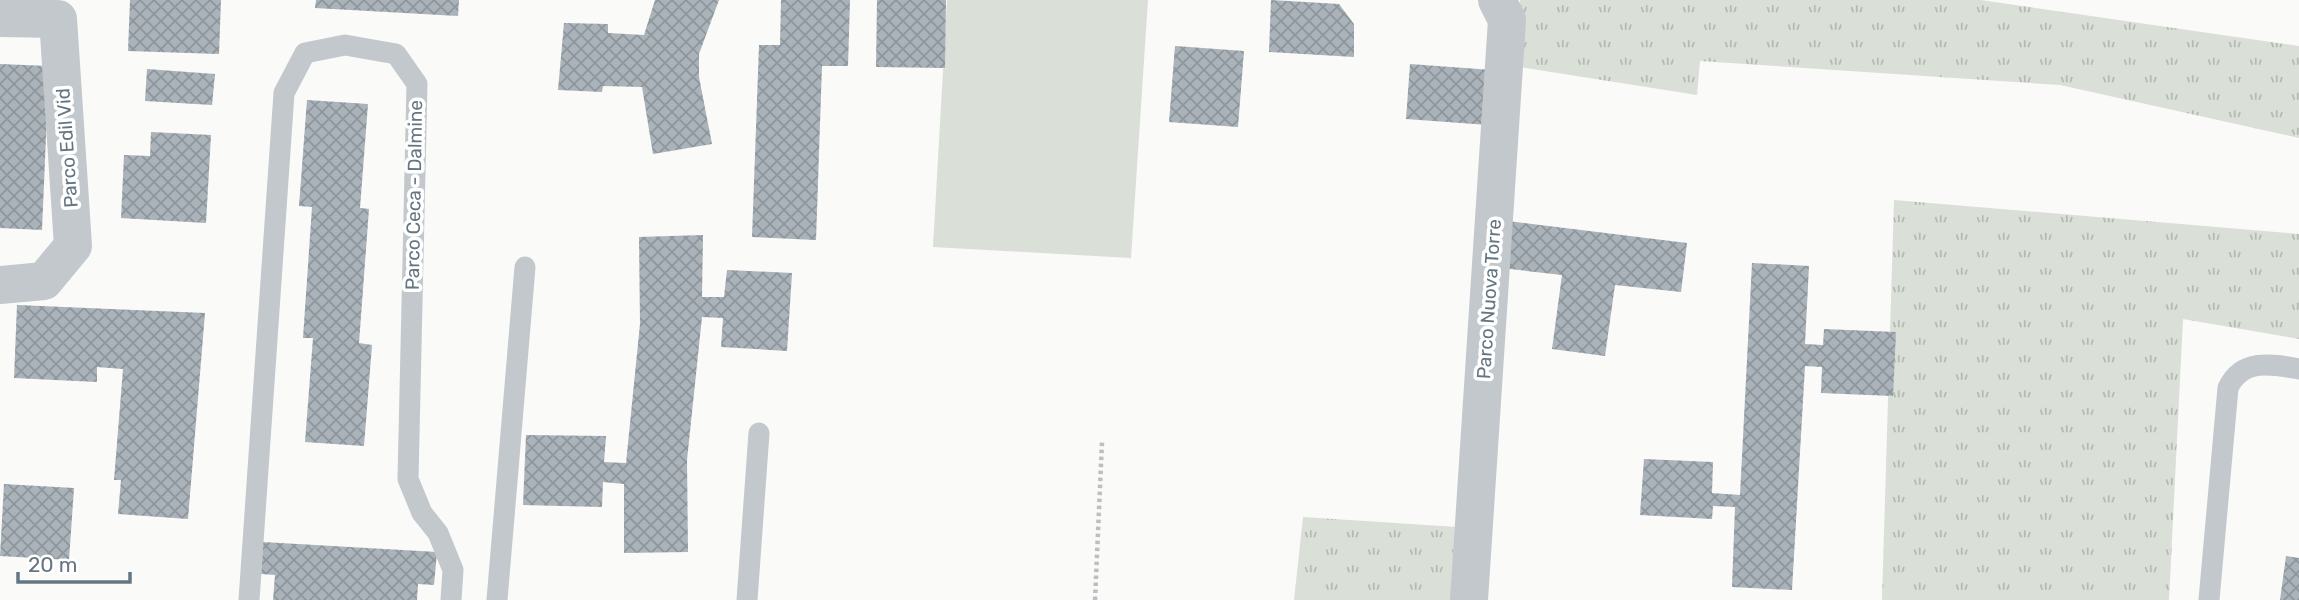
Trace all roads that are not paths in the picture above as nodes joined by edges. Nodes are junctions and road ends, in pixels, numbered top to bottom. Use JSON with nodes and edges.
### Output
{"nodes":[{"id":1,"x":1497,"y":0,"type":"edge"},
{"id":2,"x":0,"y":18,"type":"edge"},
{"id":3,"x":525,"y":267,"type":"dead end"},
{"id":4,"x":0,"y":285,"type":"edge"},
{"id":5,"x":2299,"y":369,"type":"edge"},
{"id":6,"x":759,"y":433,"type":"dead end"},
{"id":7,"x":249,"y":600,"type":"edge"},
{"id":8,"x":451,"y":600,"type":"edge"},
{"id":9,"x":497,"y":600,"type":"edge"},
{"id":10,"x":747,"y":600,"type":"edge"},
{"id":11,"x":1469,"y":600,"type":"edge"},
{"id":12,"x":2209,"y":600,"type":"edge"}],
"edges":[{"from":1,"to":11,"type":"street","name":"Parco Nuova Torre"},
{"from":2,"to":4,"type":"street","name":"Parco Edil Vid"},
{"from":3,"to":9,"type":"lane"},
{"from":5,"to":12,"type":"lane"},
{"from":6,"to":10,"type":"lane"},
{"from":7,"to":8,"type":"lane","name":"Parco Ceca - Dalmine"}]}
